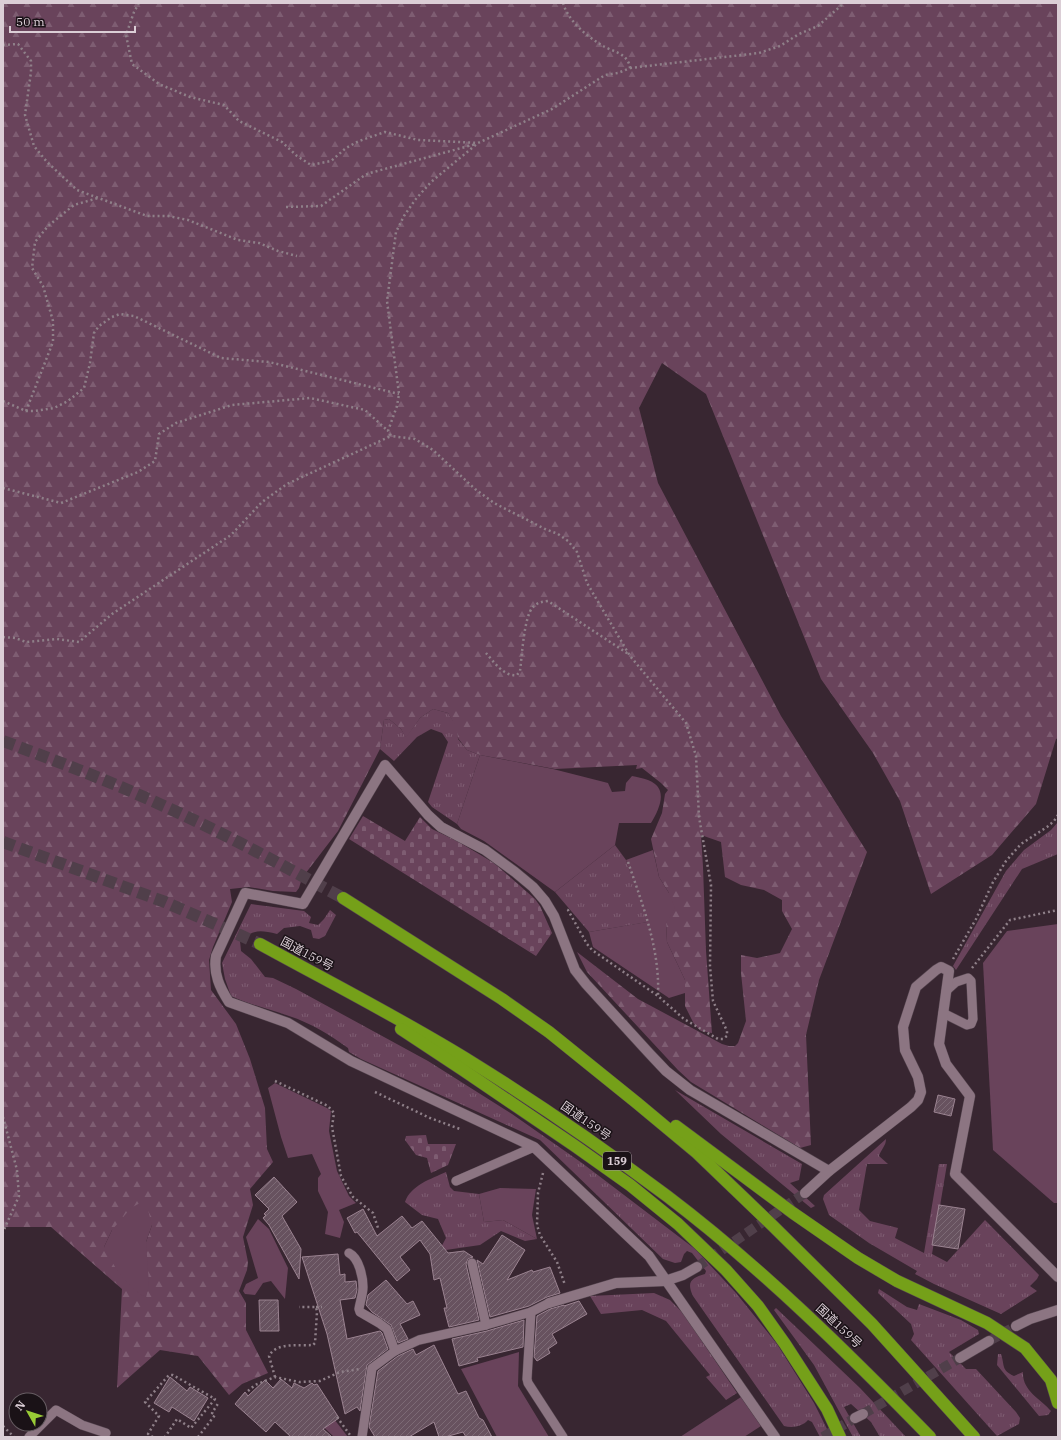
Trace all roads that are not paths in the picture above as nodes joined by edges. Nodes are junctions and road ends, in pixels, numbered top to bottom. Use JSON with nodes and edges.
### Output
{"nodes":[{"id":1,"x":343,"y":898,"type":"tunnel mouth"},
{"id":2,"x":260,"y":944,"type":"tunnel mouth"},
{"id":3,"x":316,"y":974,"type":"junction"},
{"id":4,"x":946,"y":991,"type":"junction"},
{"id":5,"x":943,"y":1014,"type":"junction"},
{"id":6,"x":549,"y":1032,"type":"junction"},
{"id":7,"x":534,"y":1147,"type":"junction"},
{"id":8,"x":829,"y":1172,"type":"junction"},
{"id":9,"x":456,"y":1181,"type":"dead end"},
{"id":10,"x":804,"y":1193,"type":"tunnel mouth"},
{"id":11,"x":349,"y":1253,"type":"dead end"},
{"id":12,"x":472,"y":1262,"type":"dead end"},
{"id":13,"x":697,"y":1267,"type":"tunnel mouth"},
{"id":14,"x":1058,"y":1277,"type":"edge"},
{"id":15,"x":666,"y":1281,"type":"junction"},
{"id":16,"x":549,"y":1303,"type":"joint"},
{"id":17,"x":531,"y":1312,"type":"junction"},
{"id":18,"x":1057,"y":1314,"type":"edge"},
{"id":19,"x":486,"y":1325,"type":"junction"},
{"id":20,"x":1016,"y":1326,"type":"tunnel mouth"},
{"id":21,"x":989,"y":1341,"type":"tunnel mouth"},
{"id":22,"x":395,"y":1351,"type":"junction"},
{"id":23,"x":960,"y":1358,"type":"tunnel mouth"},
{"id":24,"x":1057,"y":1400,"type":"edge"},
{"id":25,"x":106,"y":1433,"type":"dead end"},
{"id":26,"x":972,"y":1434,"type":"edge"},
{"id":27,"x":29,"y":1437,"type":"edge"},
{"id":28,"x":362,"y":1437,"type":"edge"},
{"id":29,"x":563,"y":1437,"type":"edge"},
{"id":30,"x":775,"y":1437,"type":"edge"},
{"id":31,"x":840,"y":1437,"type":"edge"},
{"id":32,"x":930,"y":1437,"type":"edge"}],
"edges":[{"from":1,"to":6,"type":"highway","name":"国道159号"},
{"from":2,"to":3,"type":"highway","name":"国道159号","number":"159"},
{"from":3,"to":31,"type":"highway","number":"159"},
{"from":3,"to":32,"type":"highway","name":"国道159号","number":"159"},
{"from":4,"to":5,"type":"street"},
{"from":4,"to":5,"type":"lane"},
{"from":4,"to":8,"type":"street"},
{"from":5,"to":14,"type":"street"},
{"from":6,"to":24,"type":"highway"},
{"from":6,"to":26,"type":"highway","name":"国道159号"},
{"from":7,"to":8,"type":"street"},
{"from":7,"to":9,"type":"lane"},
{"from":7,"to":15,"type":"street"},
{"from":8,"to":10,"type":"street"},
{"from":11,"to":22,"type":"lane"},
{"from":12,"to":19,"type":"lane"},
{"from":13,"to":15,"type":"street"},
{"from":15,"to":16,"type":"street"},
{"from":15,"to":30,"type":"street"},
{"from":16,"to":17,"type":"lane"},
{"from":17,"to":19,"type":"lane"},
{"from":17,"to":29,"type":"lane"},
{"from":18,"to":20,"type":"street"},
{"from":19,"to":22,"type":"lane"},
{"from":21,"to":23,"type":"street"},
{"from":22,"to":28,"type":"lane"},
{"from":25,"to":27,"type":"lane"}]}
